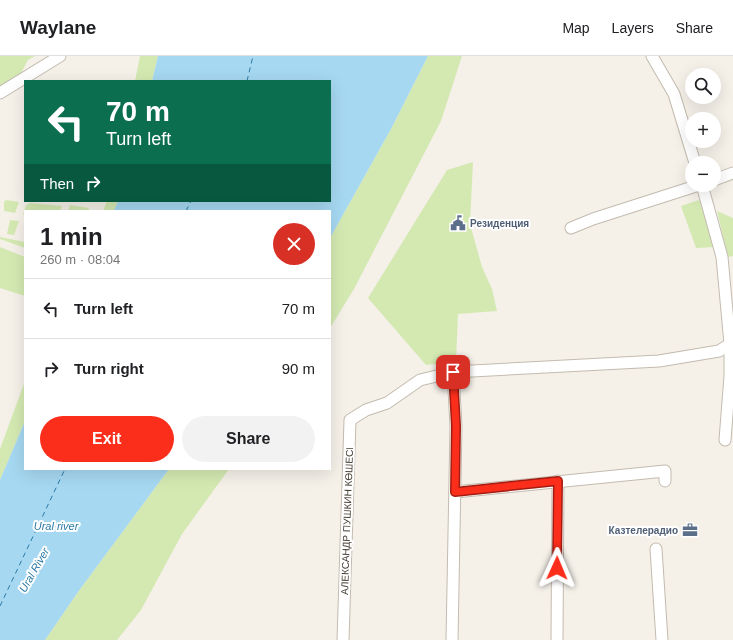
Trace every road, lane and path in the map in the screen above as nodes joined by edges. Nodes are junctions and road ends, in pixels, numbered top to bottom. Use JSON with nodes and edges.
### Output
{"nodes":[{"id":1,"x":60,"y":56,"type":"edge"},
{"id":2,"x":652,"y":56,"type":"edge"},
{"id":3,"x":0,"y":93,"type":"edge"},
{"id":4,"x":693,"y":156,"type":"edge"},
{"id":5,"x":733,"y":173,"type":"edge"},
{"id":6,"x":721,"y":177,"type":"edge"},
{"id":7,"x":685,"y":190,"type":"edge"},
{"id":8,"x":703,"y":192,"type":"edge"},
{"id":9,"x":571,"y":228,"type":"dead end"},
{"id":10,"x":730,"y":344,"type":"junction"},
{"id":11,"x":453,"y":372,"type":"junction"},
{"id":12,"x":725,"y":440,"type":"dead end"},
{"id":13,"x":558,"y":481,"type":"junction"},
{"id":14,"x":665,"y":481,"type":"dead end"},
{"id":15,"x":455,"y":492,"type":"junction"},
{"id":16,"x":656,"y":549,"type":"dead end"},
{"id":17,"x":343,"y":640,"type":"edge"},
{"id":18,"x":452,"y":640,"type":"edge"},
{"id":19,"x":557,"y":640,"type":"edge"},
{"id":20,"x":662,"y":640,"type":"edge"}],
"edges":[{"from":1,"to":3,"type":"street"},
{"from":2,"to":4,"type":"street"},
{"from":5,"to":6,"type":"street"},
{"from":7,"to":9,"type":"street"},
{"from":8,"to":10,"type":"street"},
{"from":10,"to":11,"type":"street"},
{"from":10,"to":12,"type":"street"},
{"from":11,"to":15,"type":"street"},
{"from":11,"to":17,"type":"street","name":"АЛЕКСАНДР ПУШКИН КӨШЕСІ"},
{"from":13,"to":14,"type":"street"},
{"from":13,"to":15,"type":"street"},
{"from":13,"to":19,"type":"street"},
{"from":15,"to":18,"type":"street"},
{"from":16,"to":20,"type":"street"}]}
